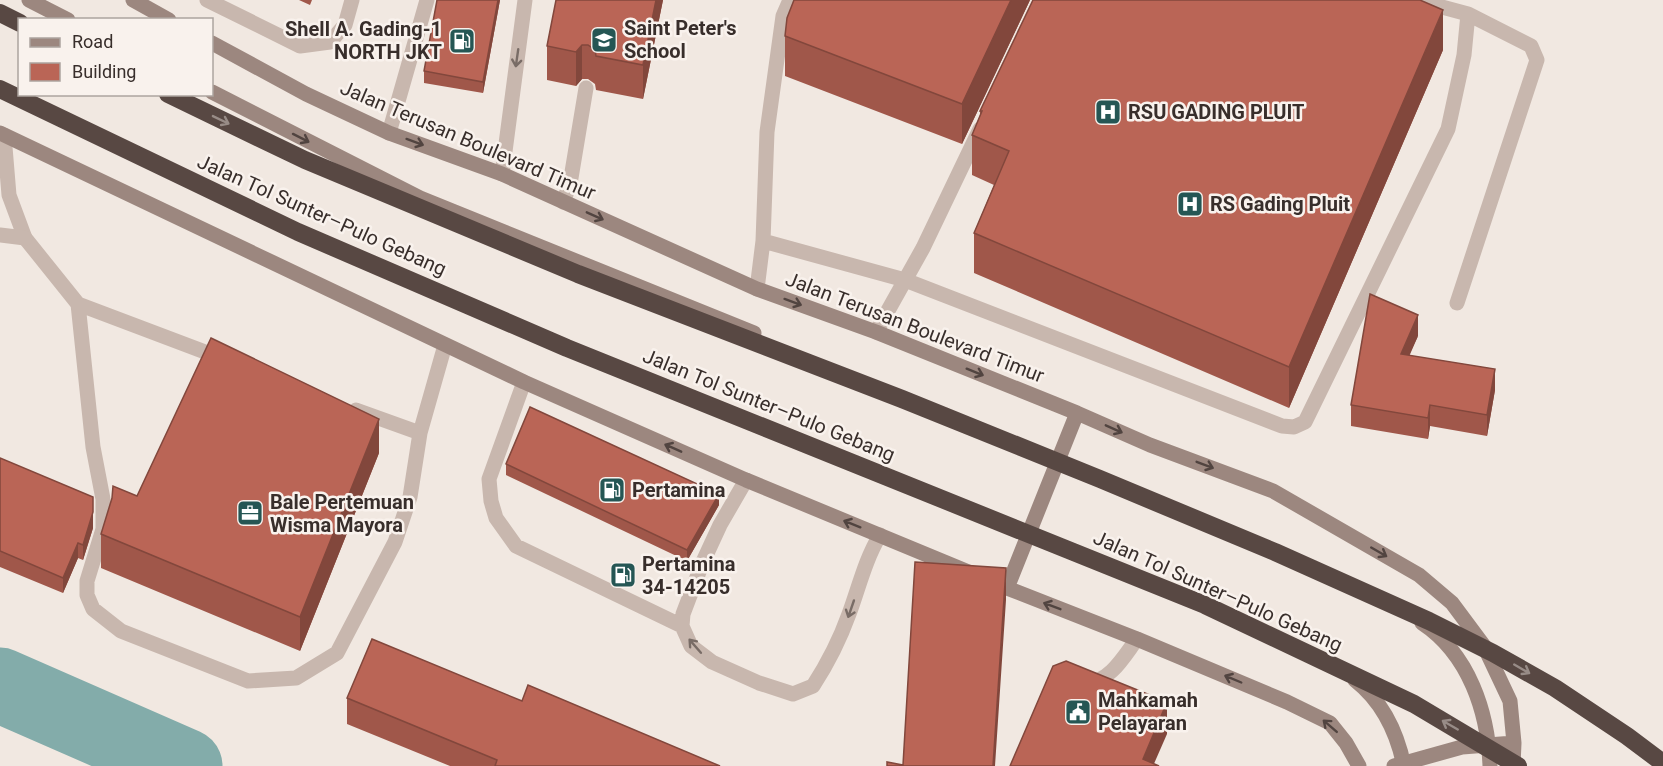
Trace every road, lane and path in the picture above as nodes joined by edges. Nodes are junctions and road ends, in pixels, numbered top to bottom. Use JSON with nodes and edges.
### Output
{"nodes":[{"id":1,"x":29,"y":0,"type":"edge"},
{"id":2,"x":133,"y":0,"type":"edge"},
{"id":3,"x":207,"y":0,"type":"edge"},
{"id":4,"x":352,"y":0,"type":"edge"},
{"id":5,"x":427,"y":0,"type":"edge"},
{"id":6,"x":525,"y":0,"type":"edge"},
{"id":7,"x":790,"y":0,"type":"edge"},
{"id":8,"x":1416,"y":0,"type":"edge"},
{"id":9,"x":0,"y":13,"type":"edge"},
{"id":10,"x":1468,"y":14,"type":"junction"},
{"id":11,"x":64,"y":18,"type":"edge"},
{"id":12,"x":165,"y":18,"type":"edge"},
{"id":13,"x":18,"y":22,"type":"edge"},
{"id":14,"x":213,"y":44,"type":"edge"},
{"id":15,"x":0,"y":83,"type":"edge"},
{"id":16,"x":586,"y":88,"type":"dead end"},
{"id":17,"x":0,"y":89,"type":"edge"},
{"id":18,"x":18,"y":92,"type":"edge"},
{"id":19,"x":213,"y":93,"type":"edge"},
{"id":20,"x":25,"y":96,"type":"edge"},
{"id":21,"x":172,"y":96,"type":"edge"},
{"id":22,"x":985,"y":119,"type":"edge"},
{"id":23,"x":389,"y":133,"type":"junction"},
{"id":24,"x":2,"y":134,"type":"edge"},
{"id":25,"x":502,"y":174,"type":"junction"},
{"id":26,"x":562,"y":202,"type":"junction"},
{"id":27,"x":0,"y":235,"type":"edge"},
{"id":28,"x":25,"y":238,"type":"junction"},
{"id":29,"x":763,"y":241,"type":"junction"},
{"id":30,"x":905,"y":280,"type":"junction"},
{"id":31,"x":757,"y":289,"type":"junction"},
{"id":32,"x":1457,"y":303,"type":"dead end"},
{"id":33,"x":78,"y":304,"type":"junction"},
{"id":34,"x":876,"y":332,"type":"junction"},
{"id":35,"x":446,"y":345,"type":"junction"},
{"id":36,"x":233,"y":363,"type":"edge"},
{"id":37,"x":524,"y":382,"type":"junction"},
{"id":38,"x":344,"y":405,"type":"edge"},
{"id":39,"x":1077,"y":412,"type":"junction"},
{"id":40,"x":420,"y":433,"type":"junction"},
{"id":41,"x":747,"y":480,"type":"junction"},
{"id":42,"x":880,"y":535,"type":"junction"},
{"id":43,"x":1007,"y":588,"type":"junction"},
{"id":44,"x":682,"y":626,"type":"junction"},
{"id":45,"x":1137,"y":639,"type":"junction"},
{"id":46,"x":1072,"y":682,"type":"edge"},
{"id":47,"x":1514,"y":742,"type":"junction"},
{"id":48,"x":1663,"y":762,"type":"edge"},
{"id":49,"x":1359,"y":766,"type":"edge"},
{"id":50,"x":1394,"y":766,"type":"edge"},
{"id":51,"x":1404,"y":766,"type":"edge"},
{"id":52,"x":1490,"y":766,"type":"edge"},
{"id":53,"x":1513,"y":766,"type":"edge"},
{"id":54,"x":1518,"y":766,"type":"edge"}],
"edges":[{"from":1,"to":11,"type":"street"},
{"from":2,"to":12,"type":"street"},
{"from":3,"to":4,"type":"street"},
{"from":5,"to":23,"type":"street"},
{"from":6,"to":25,"type":"street","one_way":true},
{"from":7,"to":29,"type":"street"},
{"from":8,"to":10,"type":"street"},
{"from":9,"to":13,"type":"highway"},
{"from":10,"to":30,"type":"street"},
{"from":10,"to":32,"type":"street"},
{"from":14,"to":23,"type":"street","name":"Jalan Terusan Boulevard Timur"},
{"from":15,"to":18,"type":"street"},
{"from":16,"to":26,"type":"street"},
{"from":54,"to":17,"type":"highway","name":"Jalan Tol Sunter–Pulo Gebang","one_way":true,"bridge":true},
{"from":19,"to":52,"type":"street","one_way":true,"bridge":true},
{"from":20,"to":51,"type":"street","bridge":true},
{"from":21,"to":48,"type":"highway","one_way":true,"bridge":true},
{"from":22,"to":30,"type":"street"},
{"from":23,"to":25,"type":"street","name":"Jalan Terusan Boulevard Timur","one_way":true},
{"from":24,"to":28,"type":"street"},
{"from":24,"to":35,"type":"street"},
{"from":25,"to":26,"type":"street","name":"Jalan Terusan Boulevard Timur"},
{"from":26,"to":31,"type":"street","name":"Jalan Terusan Boulevard Timur","one_way":true},
{"from":27,"to":28,"type":"street"},
{"from":28,"to":33,"type":"street"},
{"from":29,"to":30,"type":"street"},
{"from":29,"to":31,"type":"street"},
{"from":30,"to":34,"type":"street"},
{"from":31,"to":34,"type":"street","name":"Jalan Terusan Boulevard Timur","one_way":true},
{"from":33,"to":36,"type":"street"},
{"from":33,"to":40,"type":"street"},
{"from":34,"to":39,"type":"street","name":"Jalan Terusan Boulevard Timur","one_way":true},
{"from":35,"to":37,"type":"street"},
{"from":35,"to":40,"type":"street"},
{"from":41,"to":37,"type":"street","one_way":true},
{"from":37,"to":44,"type":"street"},
{"from":38,"to":40,"type":"street"},
{"from":39,"to":43,"type":"street"},
{"from":39,"to":47,"type":"street","name":"Jalan Terusan Boulevard Timur","one_way":true},
{"from":42,"to":41,"type":"street","one_way":true},
{"from":41,"to":44,"type":"street"},
{"from":42,"to":43,"type":"street"},
{"from":42,"to":44,"type":"street","one_way":true},
{"from":45,"to":43,"type":"street","one_way":true},
{"from":45,"to":46,"type":"street"},
{"from":49,"to":45,"type":"street","one_way":true},
{"from":47,"to":50,"type":"street"},
{"from":47,"to":53,"type":"street","name":"Jalan Terusan Boulevard Timur"}]}
